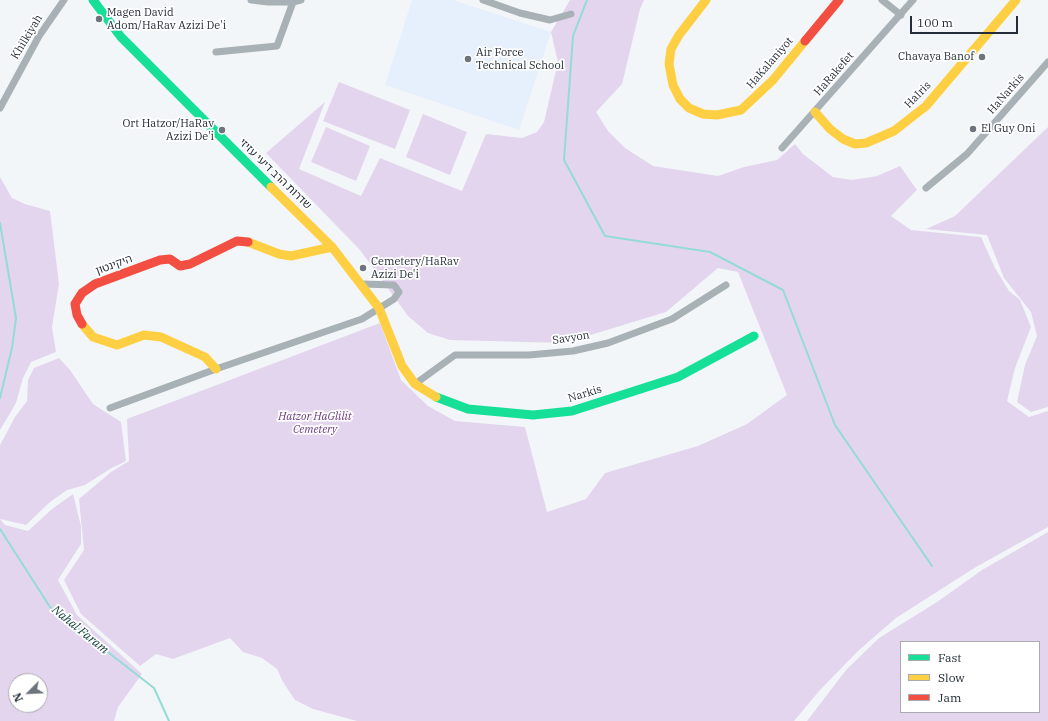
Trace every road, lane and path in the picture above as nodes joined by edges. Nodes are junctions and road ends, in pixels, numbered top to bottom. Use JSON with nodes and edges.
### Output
{"nodes":[{"id":1,"x":64,"y":0,"type":"edge"},
{"id":2,"x":93,"y":0,"type":"edge"},
{"id":3,"x":251,"y":0,"type":"edge"},
{"id":4,"x":301,"y":0,"type":"edge"},
{"id":5,"x":483,"y":0,"type":"edge"},
{"id":6,"x":706,"y":0,"type":"edge"},
{"id":7,"x":839,"y":0,"type":"edge"},
{"id":8,"x":882,"y":0,"type":"edge"},
{"id":9,"x":913,"y":0,"type":"edge"},
{"id":10,"x":1016,"y":0,"type":"edge"},
{"id":11,"x":293,"y":2,"type":"junction"},
{"id":12,"x":571,"y":14,"type":"dead end"},
{"id":13,"x":901,"y":15,"type":"junction"},
{"id":14,"x":216,"y":52,"type":"dead end"},
{"id":15,"x":1048,"y":62,"type":"edge"},
{"id":16,"x":0,"y":108,"type":"edge"},
{"id":17,"x":815,"y":112,"type":"junction"},
{"id":18,"x":782,"y":148,"type":"dead end"},
{"id":19,"x":926,"y":188,"type":"dead end"},
{"id":20,"x":332,"y":247,"type":"junction"},
{"id":21,"x":362,"y":284,"type":"junction"},
{"id":22,"x":726,"y":285,"type":"dead end"},
{"id":23,"x":379,"y":308,"type":"junction"},
{"id":24,"x":754,"y":336,"type":"dead end"},
{"id":25,"x":216,"y":369,"type":"junction"},
{"id":26,"x":415,"y":384,"type":"junction"},
{"id":27,"x":110,"y":408,"type":"dead end"}],
"edges":[{"from":1,"to":16,"type":"street","name":"Khilkiyah"},
{"from":2,"to":20,"type":"street","name":"שדרות הרב דיעי עזיזי"},
{"from":3,"to":11,"type":"street"},
{"from":4,"to":11,"type":"street"},
{"from":5,"to":12,"type":"street"},
{"from":6,"to":7,"type":"street","name":"HaKalaniyot"},
{"from":8,"to":13,"type":"street"},
{"from":9,"to":13,"type":"street","name":"HaRakefet"},
{"from":10,"to":17,"type":"street","name":"HaIris"},
{"from":11,"to":14,"type":"street"},
{"from":13,"to":17,"type":"street","name":"HaRakefet"},
{"from":15,"to":19,"type":"street","name":"HaNarkis"},
{"from":17,"to":18,"type":"street","name":"HaRakefet"},
{"from":20,"to":21,"type":"street","name":"שדרות הרב דיעי עזיזי"},
{"from":20,"to":25,"type":"street","name":"היקינטון"},
{"from":21,"to":23,"type":"street","name":"שדרות הרב דיעי עזיזי"},
{"from":21,"to":23,"type":"street"},
{"from":22,"to":26,"type":"street","name":"Savyon"},
{"from":23,"to":25,"type":"street"},
{"from":23,"to":26,"type":"street","name":"שדרות הרב דיעי עזיזי"},
{"from":24,"to":26,"type":"street","name":"Narkis"},
{"from":25,"to":27,"type":"street"}]}
